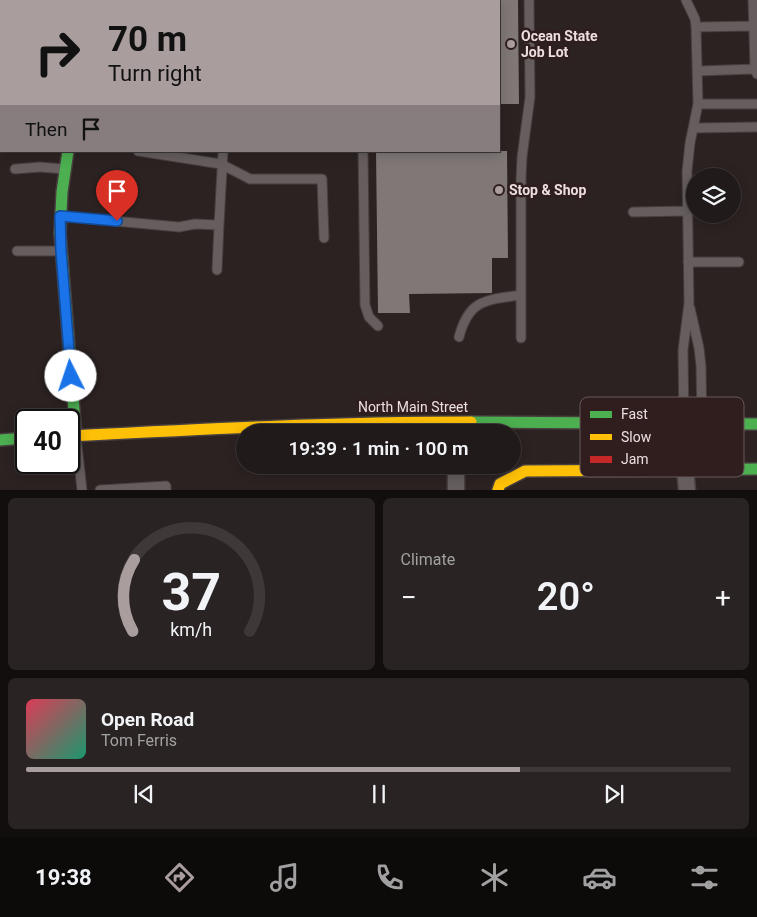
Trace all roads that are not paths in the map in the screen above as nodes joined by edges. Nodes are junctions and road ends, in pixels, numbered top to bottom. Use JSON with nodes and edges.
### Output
{"nodes":[{"id":1,"x":529,"y":0,"type":"edge"},
{"id":2,"x":686,"y":0,"type":"edge"},
{"id":3,"x":753,"y":0,"type":"edge"},
{"id":4,"x":754,"y":26,"type":"junction"},
{"id":5,"x":696,"y":27,"type":"junction"},
{"id":6,"x":698,"y":71,"type":"junction"},
{"id":7,"x":756,"y":71,"type":"edge"},
{"id":8,"x":698,"y":104,"type":"junction"},
{"id":9,"x":757,"y":104,"type":"edge"},
{"id":10,"x":757,"y":127,"type":"edge"},
{"id":11,"x":694,"y":128,"type":"junction"},
{"id":12,"x":68,"y":152,"type":"edge"},
{"id":13,"x":144,"y":152,"type":"edge"},
{"id":14,"x":223,"y":152,"type":"edge"},
{"id":15,"x":363,"y":152,"type":"edge"},
{"id":16,"x":222,"y":164,"type":"junction"},
{"id":17,"x":688,"y":168,"type":"edge"},
{"id":18,"x":15,"y":169,"type":"dead end"},
{"id":19,"x":65,"y":169,"type":"junction"},
{"id":20,"x":686,"y":211,"type":"edge"},
{"id":21,"x":633,"y":212,"type":"dead end"},
{"id":22,"x":60,"y":216,"type":"junction"},
{"id":23,"x":688,"y":223,"type":"edge"},
{"id":24,"x":219,"y":225,"type":"junction"},
{"id":25,"x":324,"y":238,"type":"dead end"},
{"id":26,"x":17,"y":251,"type":"dead end"},
{"id":27,"x":61,"y":251,"type":"junction"},
{"id":28,"x":688,"y":262,"type":"junction"},
{"id":29,"x":739,"y":262,"type":"dead end"},
{"id":30,"x":217,"y":270,"type":"dead end"},
{"id":31,"x":521,"y":295,"type":"junction"},
{"id":32,"x":689,"y":303,"type":"junction"},
{"id":33,"x":378,"y":326,"type":"dead end"},
{"id":34,"x":459,"y":337,"type":"dead end"},
{"id":35,"x":521,"y":338,"type":"dead end"},
{"id":36,"x":684,"y":397,"type":"edge"},
{"id":37,"x":702,"y":397,"type":"edge"},
{"id":38,"x":70,"y":409,"type":"edge"},
{"id":39,"x":318,"y":424,"type":"edge"},
{"id":40,"x":368,"y":424,"type":"edge"},
{"id":41,"x":744,"y":424,"type":"edge"},
{"id":42,"x":757,"y":424,"type":"edge"},
{"id":43,"x":580,"y":425,"type":"edge"},
{"id":44,"x":521,"y":426,"type":"edge"},
{"id":45,"x":236,"y":428,"type":"edge"},
{"id":46,"x":80,"y":436,"type":"edge"},
{"id":47,"x":15,"y":439,"type":"edge"},
{"id":48,"x":0,"y":440,"type":"edge"},
{"id":49,"x":744,"y":469,"type":"edge"},
{"id":50,"x":757,"y":469,"type":"edge"},
{"id":51,"x":580,"y":470,"type":"edge"},
{"id":52,"x":79,"y":474,"type":"edge"},
{"id":53,"x":456,"y":474,"type":"edge"},
{"id":54,"x":686,"y":477,"type":"edge"},
{"id":55,"x":82,"y":490,"type":"edge"},
{"id":56,"x":100,"y":490,"type":"edge"},
{"id":57,"x":166,"y":490,"type":"edge"},
{"id":58,"x":456,"y":490,"type":"edge"},
{"id":59,"x":498,"y":490,"type":"edge"},
{"id":60,"x":687,"y":490,"type":"edge"}],
"edges":[{"from":1,"to":31,"type":"lane"},
{"from":2,"to":5,"type":"lane"},
{"from":3,"to":4,"type":"lane"},
{"from":4,"to":5,"type":"lane"},
{"from":4,"to":7,"type":"lane"},
{"from":5,"to":6,"type":"lane"},
{"from":6,"to":7,"type":"lane"},
{"from":6,"to":8,"type":"lane"},
{"from":8,"to":9,"type":"lane"},
{"from":8,"to":11,"type":"lane"},
{"from":10,"to":11,"type":"lane"},
{"from":11,"to":17,"type":"lane"},
{"from":12,"to":19,"type":"street"},
{"from":13,"to":16,"type":"lane"},
{"from":14,"to":16,"type":"lane"},
{"from":15,"to":33,"type":"lane"},
{"from":16,"to":24,"type":"lane"},
{"from":16,"to":25,"type":"lane"},
{"from":18,"to":19,"type":"lane"},
{"from":19,"to":22,"type":"street"},
{"from":20,"to":21,"type":"lane"},
{"from":22,"to":24,"type":"lane"},
{"from":22,"to":27,"type":"street"},
{"from":23,"to":28,"type":"lane"},
{"from":24,"to":30,"type":"lane"},
{"from":26,"to":27,"type":"lane"},
{"from":27,"to":38,"type":"street"},
{"from":28,"to":29,"type":"lane"},
{"from":28,"to":32,"type":"lane"},
{"from":31,"to":34,"type":"lane"},
{"from":31,"to":35,"type":"lane"},
{"from":32,"to":36,"type":"lane"},
{"from":32,"to":37,"type":"lane"},
{"from":39,"to":40,"type":"street","name":"North Main Street"},
{"from":41,"to":42,"type":"street","name":"North Main Street"},
{"from":43,"to":44,"type":"street","name":"North Main Street"},
{"from":45,"to":46,"type":"street","name":"North Main Street"},
{"from":47,"to":48,"type":"street"},
{"from":49,"to":50,"type":"street"},
{"from":51,"to":59,"type":"street"},
{"from":52,"to":55,"type":"lane"},
{"from":53,"to":58,"type":"street"},
{"from":54,"to":60,"type":"street"},
{"from":56,"to":57,"type":"lane"}]}
